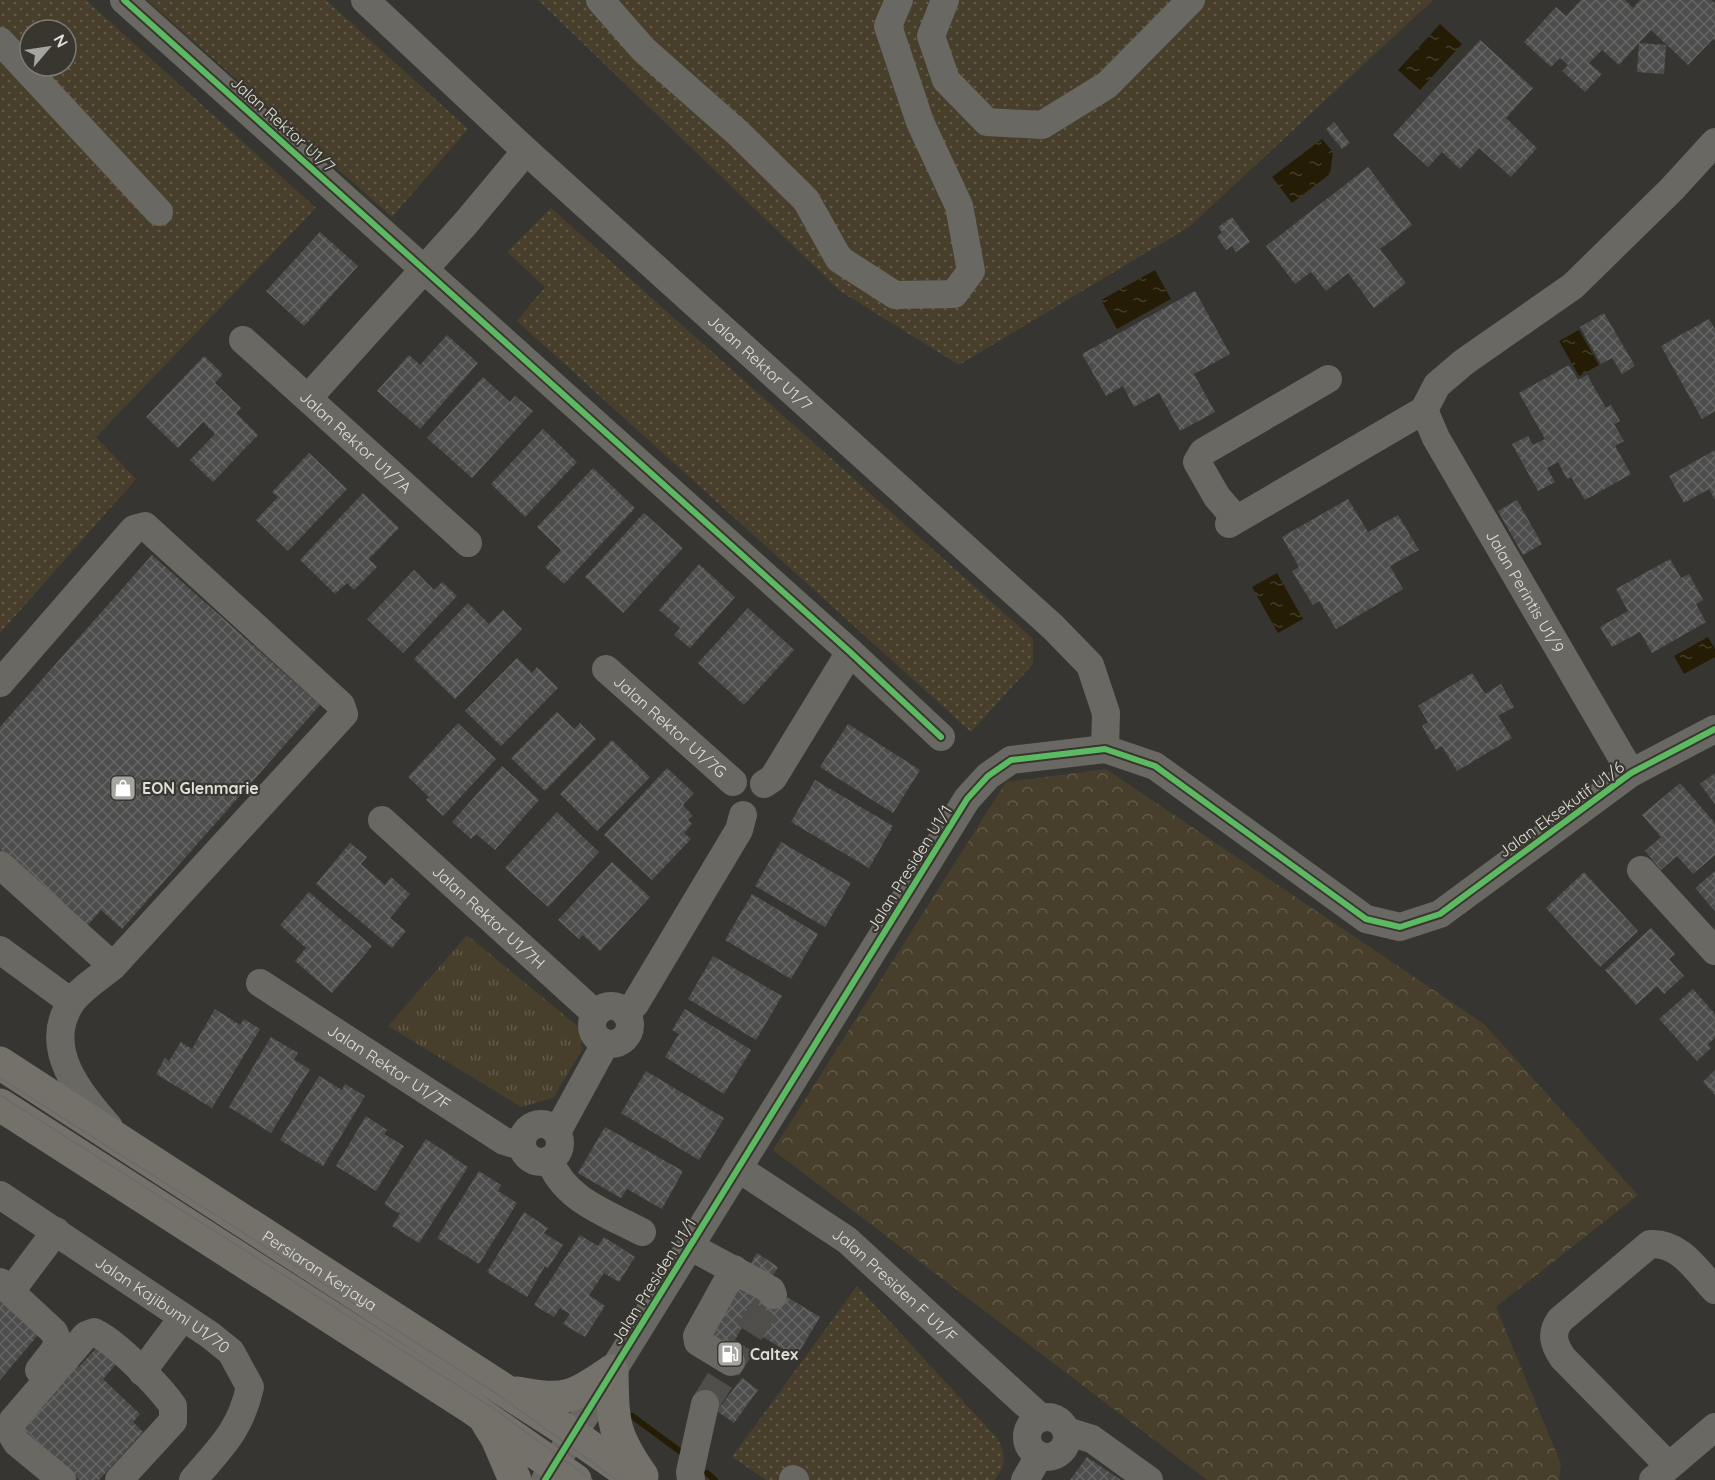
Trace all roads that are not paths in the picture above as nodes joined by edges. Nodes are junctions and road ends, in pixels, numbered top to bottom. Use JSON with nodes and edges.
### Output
{"nodes":[{"id":1,"x":124,"y":0,"type":"edge"},
{"id":2,"x":365,"y":0,"type":"edge"},
{"id":3,"x":600,"y":0,"type":"edge"},
{"id":4,"x":899,"y":0,"type":"edge"},
{"id":5,"x":945,"y":0,"type":"edge"},
{"id":6,"x":1191,"y":0,"type":"edge"},
{"id":7,"x":0,"y":41,"type":"edge"},
{"id":8,"x":1715,"y":142,"type":"edge"},
{"id":9,"x":526,"y":151,"type":"junction"},
{"id":10,"x":159,"y":212,"type":"dead end"},
{"id":11,"x":424,"y":269,"type":"junction"},
{"id":12,"x":243,"y":340,"type":"dead end"},
{"id":13,"x":1328,"y":379,"type":"dead end"},
{"id":14,"x":308,"y":398,"type":"junction"},
{"id":15,"x":1424,"y":410,"type":"junction"},
{"id":16,"x":468,"y":543,"type":"dead end"},
{"id":17,"x":850,"y":652,"type":"junction"},
{"id":18,"x":606,"y":669,"type":"dead end"},
{"id":19,"x":0,"y":683,"type":"edge"},
{"id":20,"x":1715,"y":729,"type":"edge"},
{"id":21,"x":941,"y":737,"type":"dead end"},
{"id":22,"x":1105,"y":749,"type":"junction"},
{"id":23,"x":1631,"y":773,"type":"junction"},
{"id":24,"x":733,"y":782,"type":"junction"},
{"id":25,"x":764,"y":784,"type":"junction"},
{"id":26,"x":743,"y":815,"type":"junction"},
{"id":27,"x":382,"y":820,"type":"dead end"},
{"id":28,"x":0,"y":865,"type":"edge"},
{"id":29,"x":1641,"y":870,"type":"dead end"},
{"id":30,"x":1489,"y":880,"type":"joint"},
{"id":31,"x":0,"y":950,"type":"edge"},
{"id":32,"x":1715,"y":951,"type":"edge"},
{"id":33,"x":113,"y":966,"type":"junction"},
{"id":34,"x":260,"y":983,"type":"dead end"},
{"id":35,"x":71,"y":1002,"type":"junction"},
{"id":36,"x":625,"y":1013,"type":"junction"},
{"id":37,"x":596,"y":1014,"type":"junction"},
{"id":38,"x":605,"y":1044,"type":"junction"},
{"id":39,"x":0,"y":1063,"type":"edge"},
{"id":40,"x":0,"y":1105,"type":"edge"},
{"id":41,"x":557,"y":1132,"type":"junction"},
{"id":42,"x":119,"y":1138,"type":"junction"},
{"id":43,"x":522,"y":1146,"type":"junction"},
{"id":44,"x":550,"y":1160,"type":"junction"},
{"id":45,"x":738,"y":1168,"type":"junction"},
{"id":46,"x":0,"y":1195,"type":"edge"},
{"id":47,"x":56,"y":1232,"type":"junction"},
{"id":48,"x":642,"y":1232,"type":"dead end"},
{"id":49,"x":691,"y":1247,"type":"junction"},
{"id":50,"x":734,"y":1269,"type":"junction"},
{"id":51,"x":6,"y":1286,"type":"edge"},
{"id":52,"x":1715,"y":1290,"type":"edge"},
{"id":53,"x":773,"y":1295,"type":"dead end"},
{"id":54,"x":183,"y":1317,"type":"junction"},
{"id":55,"x":730,"y":1362,"type":"dead end"},
{"id":56,"x":612,"y":1371,"type":"junction"},
{"id":57,"x":142,"y":1372,"type":"junction"},
{"id":58,"x":502,"y":1389,"type":"junction"},
{"id":59,"x":705,"y":1404,"type":"tunnel mouth"},
{"id":60,"x":0,"y":1414,"type":"edge"},
{"id":61,"x":482,"y":1415,"type":"junction"},
{"id":62,"x":1041,"y":1418,"type":"junction"},
{"id":63,"x":1715,"y":1427,"type":"edge"},
{"id":64,"x":1066,"y":1431,"type":"junction"},
{"id":65,"x":572,"y":1434,"type":"junction"},
{"id":66,"x":1032,"y":1468,"type":"edge"},
{"id":67,"x":1661,"y":1473,"type":"edge"},
{"id":68,"x":558,"y":1475,"type":"edge"},
{"id":69,"x":62,"y":1480,"type":"edge"},
{"id":70,"x":119,"y":1480,"type":"edge"},
{"id":71,"x":193,"y":1480,"type":"edge"},
{"id":72,"x":515,"y":1480,"type":"edge"},
{"id":73,"x":638,"y":1480,"type":"edge"},
{"id":74,"x":644,"y":1480,"type":"edge"},
{"id":75,"x":691,"y":1480,"type":"edge"},
{"id":76,"x":1149,"y":1480,"type":"edge"}],
"edges":[{"from":1,"to":11,"type":"street","name":"Jalan Rektor U1/7"},
{"from":2,"to":9,"type":"street","name":"Jalan Rektor U1/7"},
{"from":3,"to":4,"type":"street"},
{"from":5,"to":6,"type":"street"},
{"from":7,"to":10,"type":"street"},
{"from":8,"to":15,"type":"street"},
{"from":9,"to":11,"type":"street"},
{"from":9,"to":22,"type":"street","name":"Jalan Rektor U1/7"},
{"from":11,"to":14,"type":"street"},
{"from":11,"to":17,"type":"street","name":"Jalan Rektor U1/7"},
{"from":12,"to":14,"type":"street","name":"Jalan Rektor U1/7A"},
{"from":13,"to":15,"type":"street"},
{"from":14,"to":16,"type":"street","name":"Jalan Rektor U1/7A"},
{"from":15,"to":23,"type":"street","name":"Jalan Perintis U1/9"},
{"from":17,"to":21,"type":"street","name":"Jalan Rektor U1/7"},
{"from":17,"to":25,"type":"street"},
{"from":18,"to":24,"type":"street","name":"Jalan Rektor U1/7G"},
{"from":19,"to":33,"type":"street"},
{"from":20,"to":23,"type":"street","name":"Jalan Eksekutif U1/6"},
{"from":22,"to":30,"type":"street","name":"Jalan Presiden U1/1"},
{"from":22,"to":45,"type":"street","name":"Jalan Presiden U1/1"},
{"from":23,"to":30,"type":"street","name":"Jalan Eksekutif U1/6"},
{"from":24,"to":25,"type":"street"},
{"from":24,"to":26,"type":"street"},
{"from":25,"to":26,"type":"street"},
{"from":26,"to":36,"type":"street"},
{"from":27,"to":37,"type":"street","name":"Jalan Rektor U1/7H"},
{"from":28,"to":33,"type":"street"},
{"from":29,"to":32,"type":"street"},
{"from":31,"to":35,"type":"street"},
{"from":33,"to":35,"type":"street"},
{"from":34,"to":43,"type":"street","name":"Jalan Rektor U1/7F"},
{"from":35,"to":42,"type":"street"},
{"from":36,"to":37,"type":"street"},
{"from":36,"to":38,"type":"street"},
{"from":37,"to":38,"type":"street"},
{"from":38,"to":41,"type":"street"},
{"from":39,"to":42,"type":"main road","name":"Persiaran Kerjaya"},
{"from":40,"to":61,"type":"main road","name":"Persiaran Kerjaya"},
{"from":41,"to":43,"type":"street"},
{"from":41,"to":44,"type":"street"},
{"from":42,"to":58,"type":"main road","name":"Persiaran Kerjaya"},
{"from":43,"to":44,"type":"street"},
{"from":44,"to":48,"type":"street"},
{"from":45,"to":49,"type":"street","name":"Jalan Presiden U1/1"},
{"from":45,"to":62,"type":"street","name":"Jalan Presiden F U1/F"},
{"from":46,"to":47,"type":"street","name":"Jalan Kajibumi U1/70"},
{"from":47,"to":51,"type":"street"},
{"from":47,"to":54,"type":"street","name":"Jalan Kajibumi U1/70"},
{"from":49,"to":50,"type":"street"},
{"from":49,"to":56,"type":"street","name":"Jalan Presiden U1/1"},
{"from":50,"to":53,"type":"street"},
{"from":50,"to":55,"type":"street"},
{"from":51,"to":60,"type":"street"},
{"from":52,"to":67,"type":"street"},
{"from":54,"to":57,"type":"street"},
{"from":54,"to":71,"type":"street","name":"Jalan Kajibumi U1/70"},
{"from":56,"to":58,"type":"main road"},
{"from":56,"to":65,"type":"street","name":"Jalan Presiden U1/1"},
{"from":56,"to":74,"type":"main road"},
{"from":57,"to":69,"type":"street"},
{"from":57,"to":70,"type":"street"},
{"from":58,"to":65,"type":"main road","name":"Persiaran Kerjaya"},
{"from":59,"to":75,"type":"street"},
{"from":61,"to":68,"type":"main road","name":"Persiaran Kerjaya"},
{"from":61,"to":72,"type":"main road"},
{"from":62,"to":64,"type":"street","name":"Jalan Presiden F U1/F"},
{"from":62,"to":66,"type":"street"},
{"from":63,"to":67,"type":"street"},
{"from":64,"to":66,"type":"street"},
{"from":64,"to":76,"type":"street","name":"Jalan Presiden F U1/F"},
{"from":65,"to":68,"type":"street","name":"Jalan Presiden U1/1"},
{"from":65,"to":73,"type":"main road","name":"Persiaran Kerjaya"}]}
